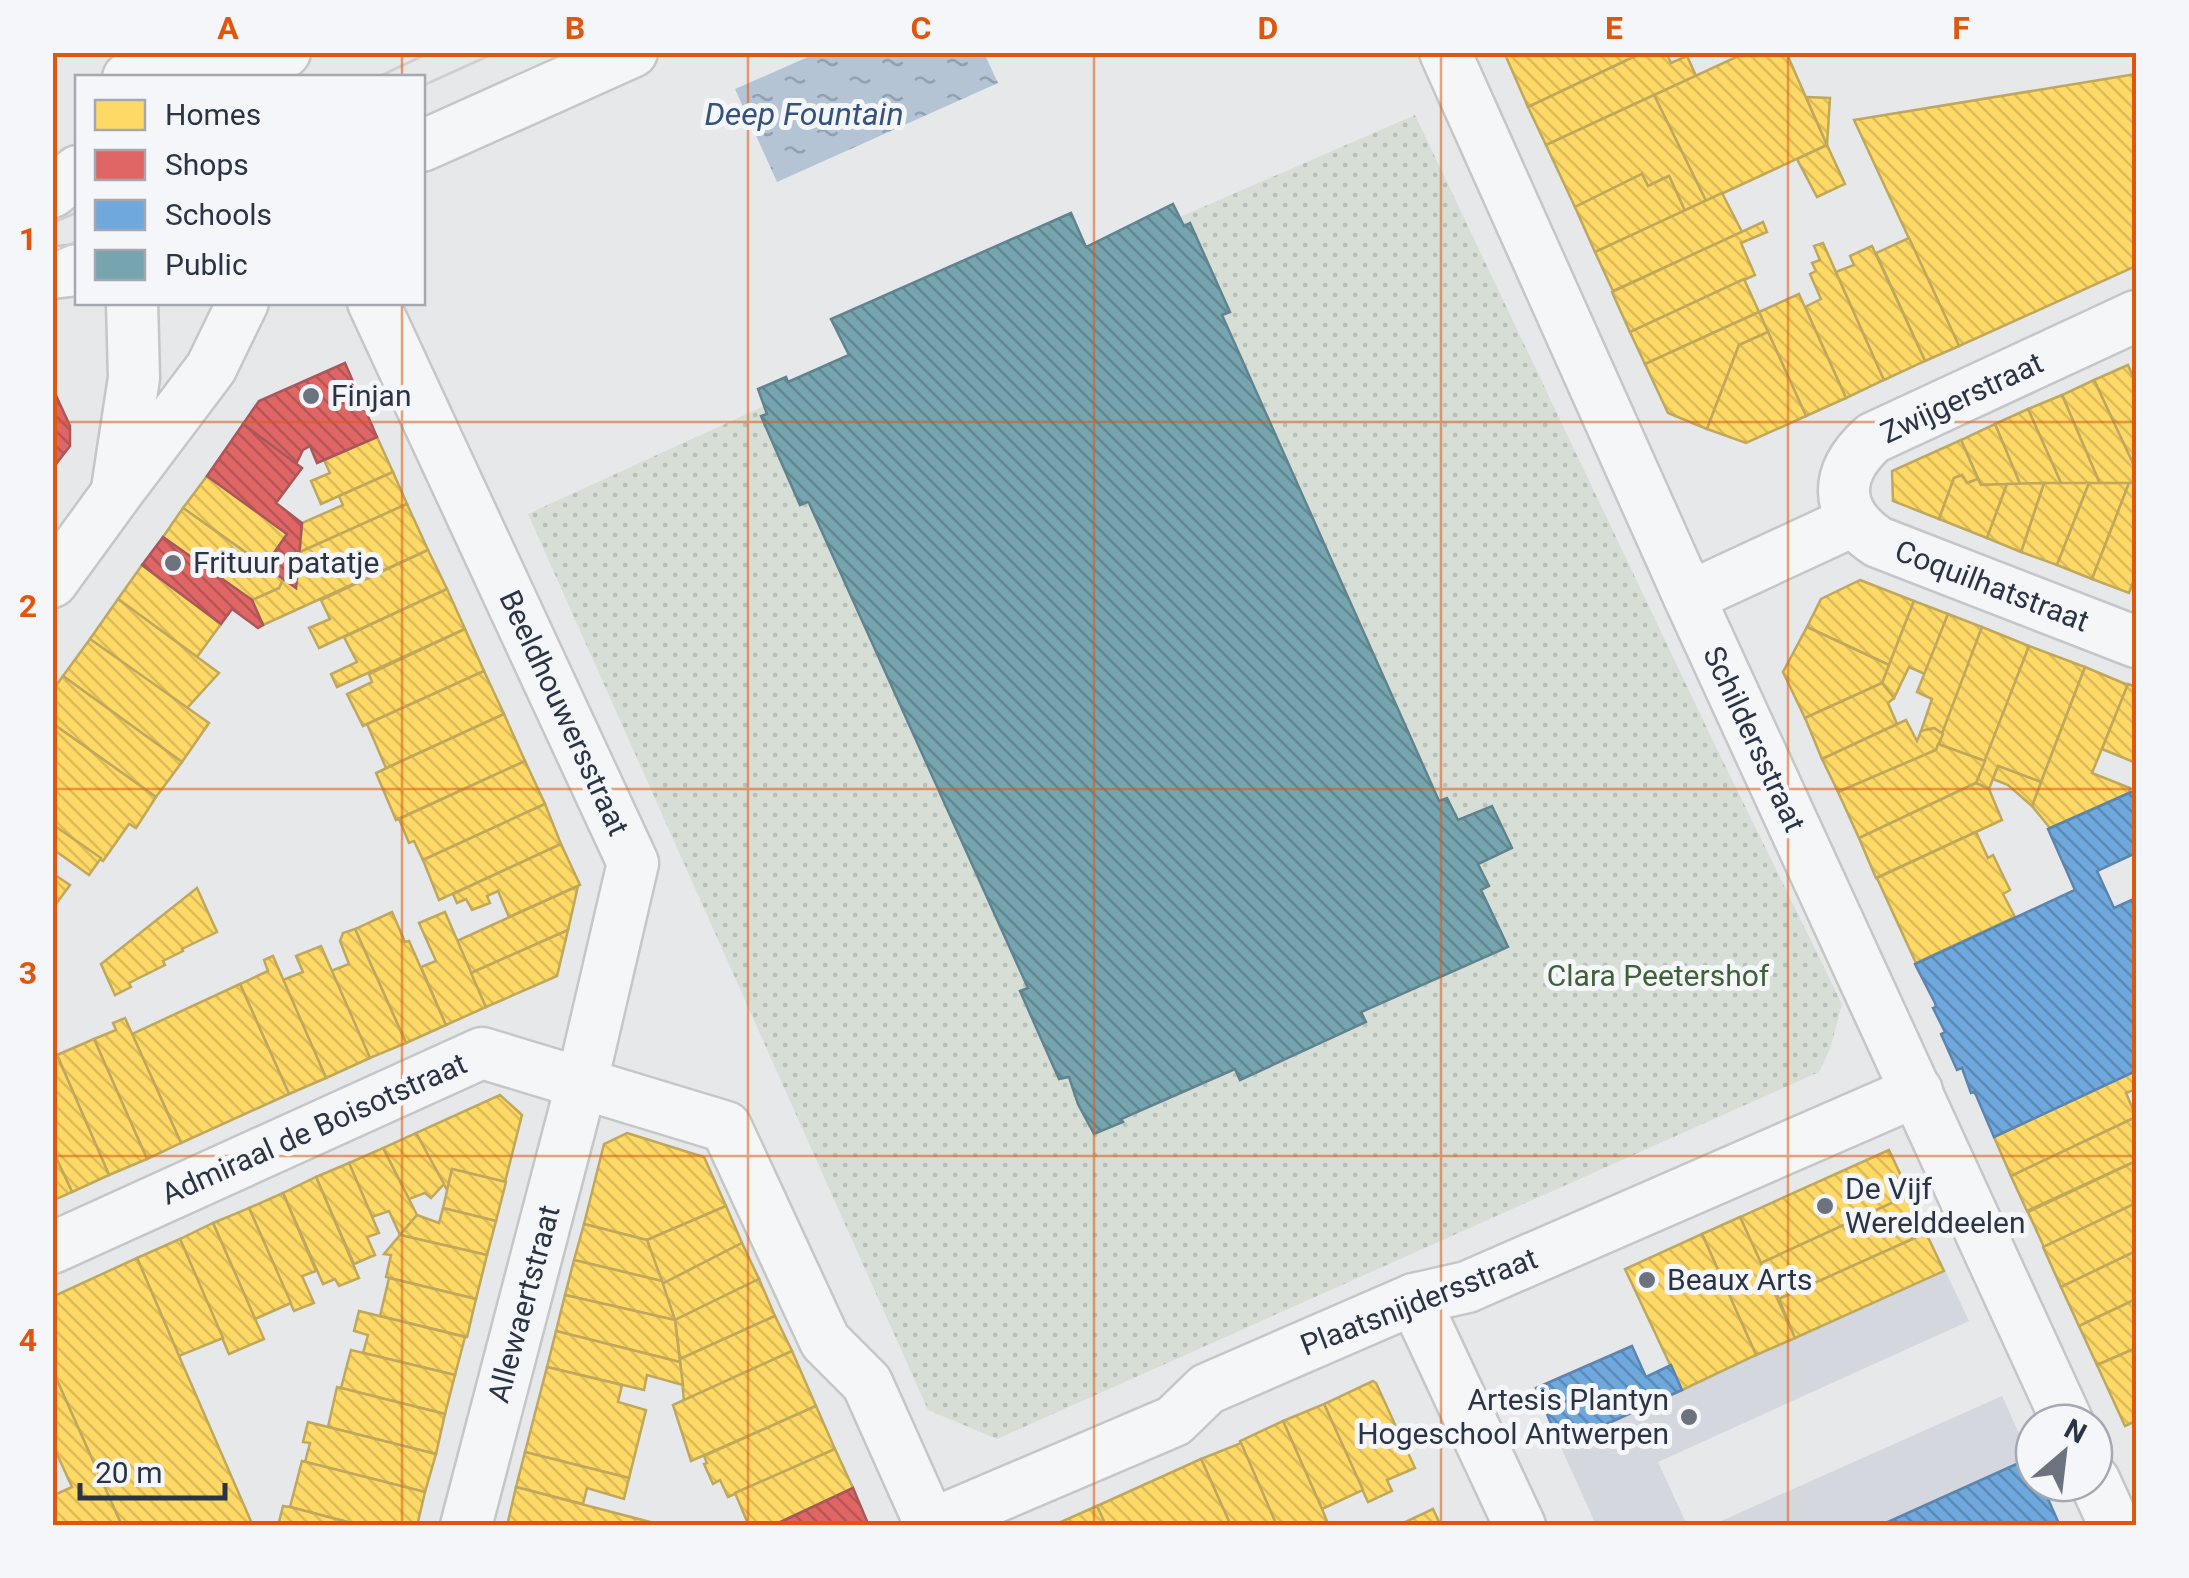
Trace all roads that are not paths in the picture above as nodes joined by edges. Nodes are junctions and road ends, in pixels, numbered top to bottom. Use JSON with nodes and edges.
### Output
{"nodes":[{"id":1,"x":632,"y":52,"type":"edge"},
{"id":2,"x":1444,"y":52,"type":"edge"},
{"id":3,"x":252,"y":56,"type":"edge"},
{"id":4,"x":133,"y":75,"type":"edge"},
{"id":5,"x":425,"y":145,"type":"edge"},
{"id":6,"x":75,"y":173,"type":"edge"},
{"id":7,"x":52,"y":192,"type":"edge"},
{"id":8,"x":132,"y":305,"type":"edge"},
{"id":9,"x":241,"y":305,"type":"edge"},
{"id":10,"x":374,"y":305,"type":"edge"},
{"id":11,"x":2136,"y":316,"type":"edge"},
{"id":12,"x":116,"y":494,"type":"junction"},
{"id":13,"x":1853,"y":521,"type":"junction"},
{"id":14,"x":52,"y":582,"type":"edge"},
{"id":15,"x":1688,"y":597,"type":"junction"},
{"id":16,"x":2136,"y":642,"type":"edge"},
{"id":17,"x":582,"y":1082,"type":"junction"},
{"id":18,"x":1917,"y":1091,"type":"junction"},
{"id":19,"x":52,"y":1248,"type":"edge"},
{"id":20,"x":1414,"y":1299,"type":"junction"},
{"id":21,"x":2059,"y":1403,"type":"edge"},
{"id":22,"x":2104,"y":1503,"type":"edge"},
{"id":23,"x":930,"y":1525,"type":"edge"},
{"id":24,"x":466,"y":1526,"type":"edge"},
{"id":25,"x":1520,"y":1526,"type":"edge"},
{"id":26,"x":2114,"y":1526,"type":"edge"}],
"edges":[{"from":1,"to":5,"type":"street"},
{"from":2,"to":15,"type":"street","name":"Schildersstraat"},
{"from":3,"to":4,"type":"street"},
{"from":6,"to":7,"type":"street"},
{"from":8,"to":12,"type":"street"},
{"from":9,"to":12,"type":"street"},
{"from":10,"to":17,"type":"street","name":"Beeldhouwersstraat"},
{"from":11,"to":13,"type":"street","name":"Zwijgerstraat"},
{"from":12,"to":14,"type":"street"},
{"from":13,"to":15,"type":"street"},
{"from":13,"to":16,"type":"street","name":"Coquilhatstraat"},
{"from":15,"to":18,"type":"street","name":"Schildersstraat"},
{"from":17,"to":19,"type":"street","name":"Admiraal de Boisotstraat"},
{"from":17,"to":23,"type":"street"},
{"from":17,"to":24,"type":"street","name":"Allewaertstraat"},
{"from":18,"to":20,"type":"street","name":"Plaatsnijdersstraat"},
{"from":18,"to":21,"type":"street","name":"Schildersstraat"},
{"from":20,"to":23,"type":"street","name":"Plaatsnijdersstraat"},
{"from":20,"to":25,"type":"street"},
{"from":22,"to":26,"type":"street"}]}
